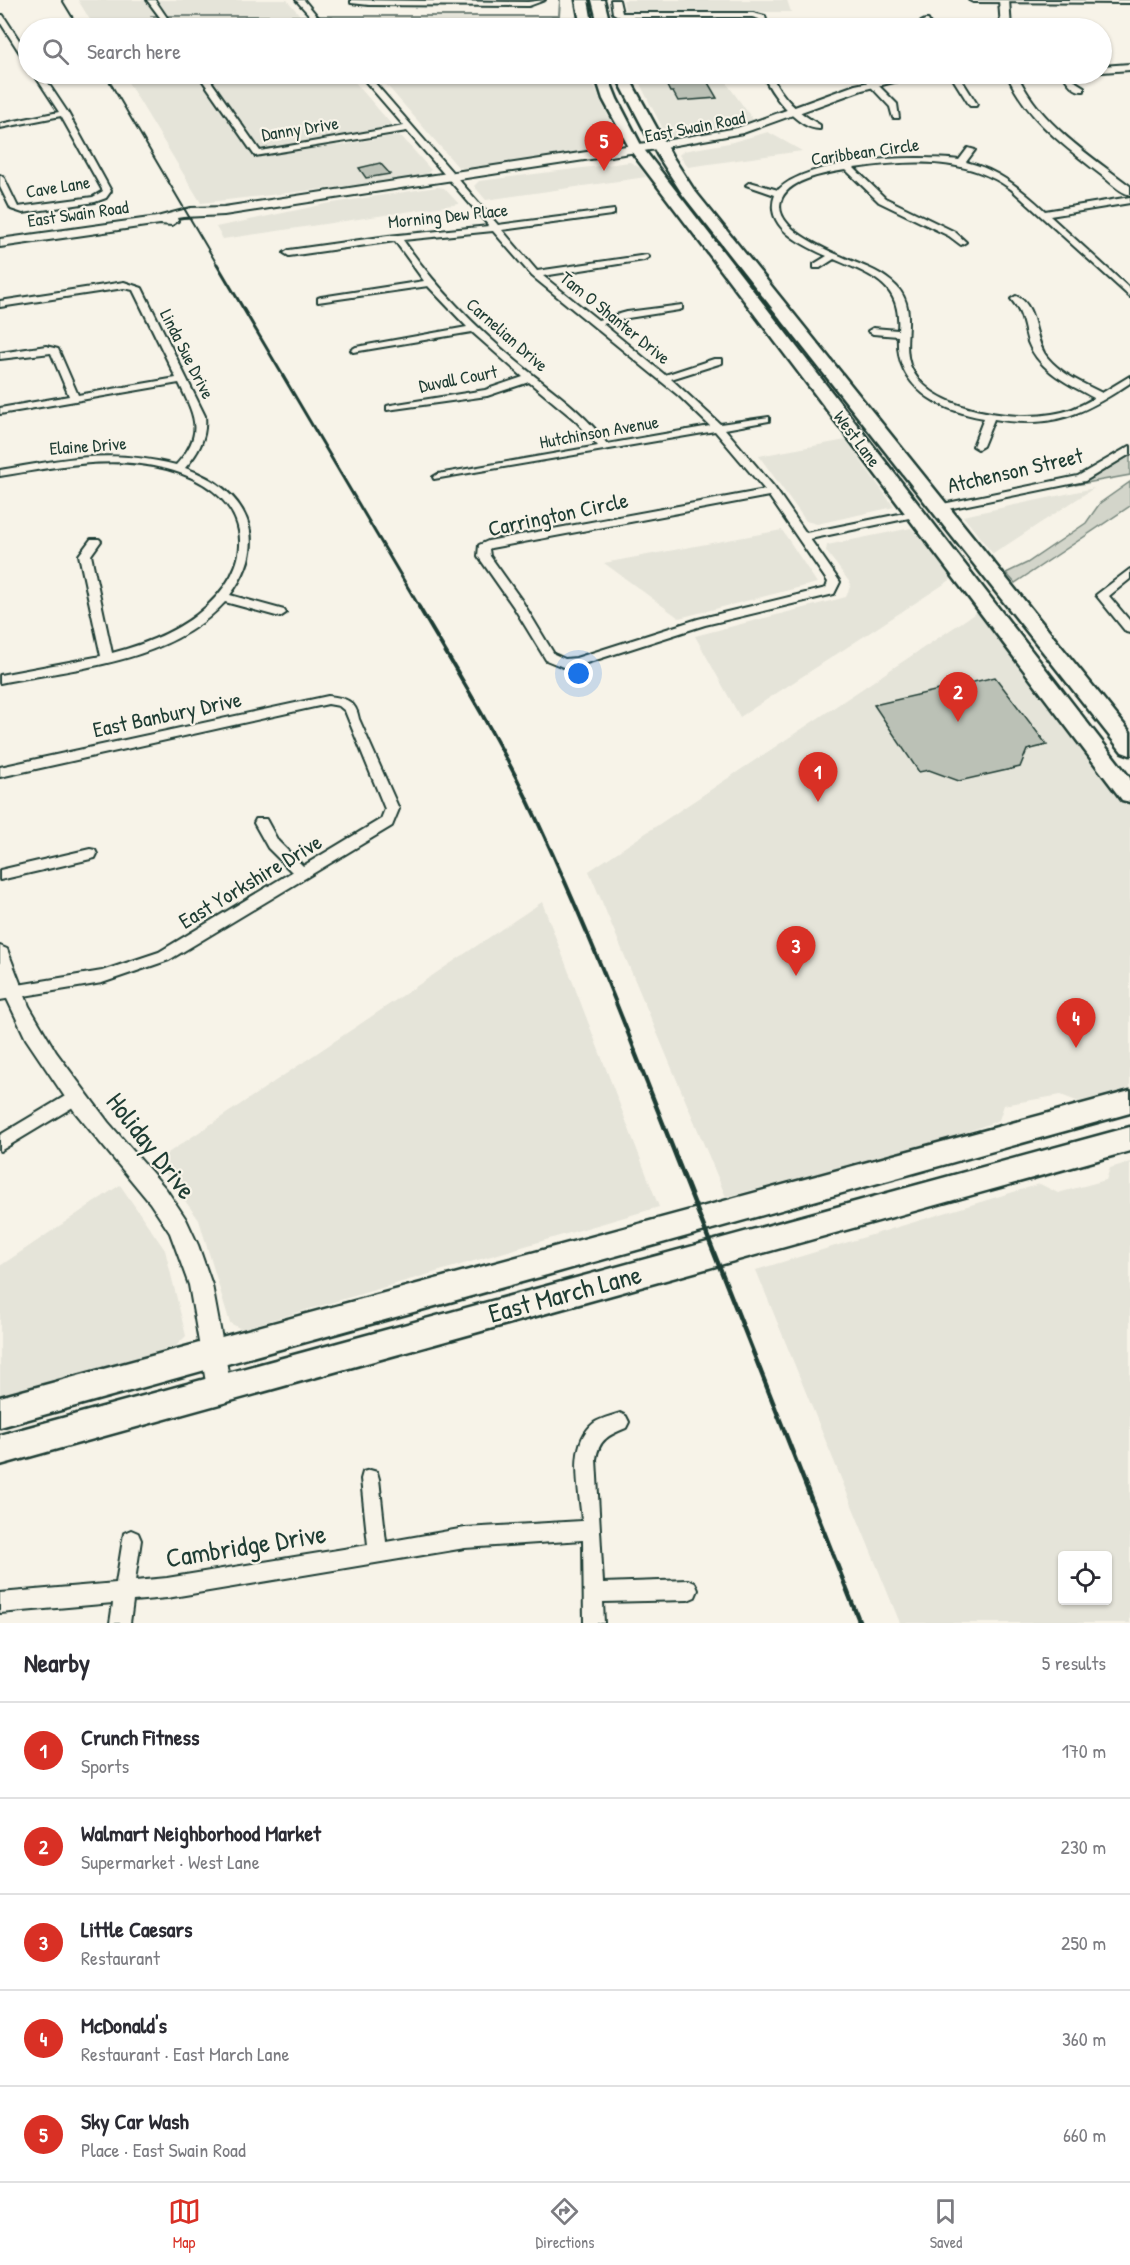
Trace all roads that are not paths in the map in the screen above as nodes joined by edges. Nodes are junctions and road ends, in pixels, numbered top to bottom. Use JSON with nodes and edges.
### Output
{"nodes":[{"id":1,"x":152,"y":0,"type":"edge"},
{"id":2,"x":300,"y":0,"type":"edge"},
{"id":3,"x":582,"y":0,"type":"edge"},
{"id":4,"x":598,"y":0,"type":"edge"},
{"id":5,"x":615,"y":0,"type":"edge"},
{"id":6,"x":973,"y":0,"type":"edge"},
{"id":7,"x":354,"y":1,"type":"edge"},
{"id":8,"x":1004,"y":1,"type":"edge"},
{"id":9,"x":1130,"y":1,"type":"edge"},
{"id":10,"x":412,"y":2,"type":"edge"},
{"id":11,"x":539,"y":2,"type":"edge"},
{"id":12,"x":0,"y":17,"type":"edge"},
{"id":13,"x":164,"y":18,"type":"edge"},
{"id":14,"x":315,"y":18,"type":"edge"},
{"id":15,"x":585,"y":18,"type":"edge"},
{"id":16,"x":602,"y":18,"type":"edge"},
{"id":17,"x":761,"y":18,"type":"edge"},
{"id":18,"x":1005,"y":18,"type":"edge"},
{"id":19,"x":18,"y":44,"type":"edge"},
{"id":20,"x":1130,"y":67,"type":"edge"},
{"id":21,"x":1112,"y":68,"type":"edge"},
{"id":22,"x":45,"y":84,"type":"edge"},
{"id":23,"x":209,"y":84,"type":"edge"},
{"id":24,"x":372,"y":84,"type":"edge"},
{"id":25,"x":605,"y":84,"type":"edge"},
{"id":26,"x":626,"y":84,"type":"edge"},
{"id":27,"x":772,"y":84,"type":"edge"},
{"id":28,"x":870,"y":84,"type":"edge"},
{"id":29,"x":874,"y":84,"type":"edge"},
{"id":30,"x":960,"y":84,"type":"edge"},
{"id":31,"x":1017,"y":84,"type":"edge"},
{"id":32,"x":1075,"y":84,"type":"edge"},
{"id":33,"x":1081,"y":89,"type":"dead end"},
{"id":34,"x":973,"y":104,"type":"dead end"},
{"id":35,"x":795,"y":112,"type":"junction"},
{"id":36,"x":64,"y":113,"type":"junction"},
{"id":37,"x":896,"y":116,"type":"dead end"},
{"id":38,"x":0,"y":126,"type":"edge"},
{"id":39,"x":817,"y":127,"type":"dead end"},
{"id":40,"x":409,"y":128,"type":"junction"},
{"id":41,"x":661,"y":149,"type":"junction"},
{"id":42,"x":971,"y":150,"type":"dead end"},
{"id":43,"x":639,"y":152,"type":"junction"},
{"id":44,"x":961,"y":163,"type":"junction"},
{"id":45,"x":849,"y":168,"type":"junction"},
{"id":46,"x":0,"y":178,"type":"edge"},
{"id":47,"x":452,"y":178,"type":"junction"},
{"id":48,"x":750,"y":185,"type":"dead end"},
{"id":49,"x":1130,"y":192,"type":"edge"},
{"id":50,"x":781,"y":194,"type":"junction"},
{"id":51,"x":1130,"y":200,"type":"edge"},
{"id":52,"x":1130,"y":208,"type":"edge"},
{"id":53,"x":611,"y":212,"type":"dead end"},
{"id":54,"x":1047,"y":217,"type":"junction"},
{"id":55,"x":494,"y":228,"type":"junction"},
{"id":56,"x":397,"y":238,"type":"junction"},
{"id":57,"x":961,"y":242,"type":"dead end"},
{"id":58,"x":0,"y":243,"type":"edge"},
{"id":59,"x":289,"y":253,"type":"dead end"},
{"id":60,"x":834,"y":255,"type":"junction"},
{"id":61,"x":644,"y":257,"type":"dead end"},
{"id":62,"x":816,"y":266,"type":"dead end"},
{"id":63,"x":535,"y":274,"type":"junction"},
{"id":64,"x":429,"y":283,"type":"junction"},
{"id":65,"x":1130,"y":294,"type":"edge"},
{"id":66,"x":1016,"y":299,"type":"dead end"},
{"id":67,"x":321,"y":300,"type":"dead end"},
{"id":68,"x":0,"y":304,"type":"edge"},
{"id":69,"x":679,"y":307,"type":"dead end"},
{"id":70,"x":594,"y":324,"type":"junction"},
{"id":71,"x":473,"y":329,"type":"junction"},
{"id":72,"x":873,"y":331,"type":"dead end"},
{"id":73,"x":904,"y":333,"type":"junction"},
{"id":74,"x":356,"y":350,"type":"dead end"},
{"id":75,"x":0,"y":356,"type":"edge"},
{"id":76,"x":717,"y":361,"type":"dead end"},
{"id":77,"x":530,"y":378,"type":"junction"},
{"id":78,"x":665,"y":378,"type":"junction"},
{"id":79,"x":1130,"y":379,"type":"edge"},
{"id":80,"x":181,"y":380,"type":"junction"},
{"id":81,"x":1101,"y":397,"type":"junction"},
{"id":82,"x":75,"y":399,"type":"junction"},
{"id":83,"x":391,"y":408,"type":"dead end"},
{"id":84,"x":0,"y":411,"type":"edge"},
{"id":85,"x":989,"y":418,"type":"junction"},
{"id":86,"x":765,"y":419,"type":"dead end"},
{"id":87,"x":718,"y":428,"type":"junction"},
{"id":88,"x":978,"y":446,"type":"dead end"},
{"id":89,"x":604,"y":447,"type":"junction"},
{"id":90,"x":1130,"y":449,"type":"edge"},
{"id":91,"x":178,"y":469,"type":"junction"},
{"id":92,"x":0,"y":473,"type":"edge"},
{"id":93,"x":438,"y":477,"type":"dead end"},
{"id":94,"x":771,"y":492,"type":"junction"},
{"id":95,"x":938,"y":508,"type":"junction"},
{"id":96,"x":915,"y":514,"type":"junction"},
{"id":97,"x":801,"y":537,"type":"junction"},
{"id":98,"x":95,"y":541,"type":"dead end"},
{"id":99,"x":1130,"y":573,"type":"edge"},
{"id":100,"x":830,"y":591,"type":"joint"},
{"id":101,"x":222,"y":597,"type":"junction"},
{"id":102,"x":280,"y":613,"type":"dead end"},
{"id":103,"x":1130,"y":629,"type":"edge"},
{"id":104,"x":106,"y":657,"type":"junction"},
{"id":105,"x":0,"y":679,"type":"edge"},
{"id":106,"x":343,"y":702,"type":"joint"},
{"id":107,"x":1130,"y":747,"type":"edge"},
{"id":108,"x":0,"y":772,"type":"edge"},
{"id":109,"x":1130,"y":794,"type":"edge"},
{"id":110,"x":261,"y":823,"type":"dead end"},
{"id":111,"x":90,"y":854,"type":"dead end"},
{"id":112,"x":303,"y":874,"type":"junction"},
{"id":113,"x":0,"y":875,"type":"edge"},
{"id":114,"x":0,"y":954,"type":"edge"},
{"id":115,"x":7,"y":993,"type":"edge"},
{"id":116,"x":77,"y":1096,"type":"junction"},
{"id":117,"x":1130,"y":1102,"type":"edge"},
{"id":118,"x":1130,"y":1139,"type":"edge"},
{"id":119,"x":0,"y":1144,"type":"edge"},
{"id":120,"x":214,"y":1355,"type":"junction"},
{"id":121,"x":219,"y":1388,"type":"junction"},
{"id":122,"x":0,"y":1412,"type":"edge"},
{"id":123,"x":620,"y":1422,"type":"dead end"},
{"id":124,"x":0,"y":1450,"type":"edge"},
{"id":125,"x":370,"y":1479,"type":"dead end"},
{"id":126,"x":592,"y":1530,"type":"junction"},
{"id":127,"x":132,"y":1540,"type":"dead end"},
{"id":128,"x":378,"y":1552,"type":"junction"},
{"id":129,"x":688,"y":1590,"type":"dead end"},
{"id":130,"x":123,"y":1591,"type":"junction"},
{"id":131,"x":593,"y":1593,"type":"junction"},
{"id":132,"x":0,"y":1603,"type":"edge"},
{"id":133,"x":120,"y":1623,"type":"edge"},
{"id":134,"x":594,"y":1623,"type":"edge"}],
"edges":[{"from":1,"to":13,"type":"street"},
{"from":2,"to":14,"type":"street"},
{"from":3,"to":15,"type":"main road"},
{"from":4,"to":16,"type":"main road"},
{"from":5,"to":17,"type":"street"},
{"from":6,"to":8,"type":"street"},
{"from":7,"to":10,"type":"street"},
{"from":8,"to":9,"type":"street"},
{"from":8,"to":18,"type":"street"},
{"from":10,"to":11,"type":"street"},
{"from":12,"to":19,"type":"street"},
{"from":20,"to":21,"type":"street"},
{"from":22,"to":36,"type":"street"},
{"from":23,"to":40,"type":"street","name":"Danny Drive"},
{"from":24,"to":40,"type":"street","name":"Tam O Shanter Drive"},
{"from":25,"to":43,"type":"main road","name":"West Lane"},
{"from":26,"to":41,"type":"main road","name":"West Lane"},
{"from":27,"to":35,"type":"street"},
{"from":28,"to":35,"type":"street","name":"East Swain Road"},
{"from":29,"to":37,"type":"street"},
{"from":30,"to":34,"type":"street"},
{"from":31,"to":49,"type":"street"},
{"from":32,"to":33,"type":"street"},
{"from":35,"to":39,"type":"street"},
{"from":35,"to":41,"type":"street","name":"East Swain Road"},
{"from":36,"to":38,"type":"street"},
{"from":36,"to":46,"type":"street","name":"Cave Lane"},
{"from":40,"to":47,"type":"street","name":"Tam O Shanter Drive"},
{"from":41,"to":43,"type":"main road","name":"East Swain Road"},
{"from":41,"to":95,"type":"main road","name":"West Lane"},
{"from":42,"to":44,"type":"street"},
{"from":43,"to":47,"type":"main road","name":"East Swain Road"},
{"from":43,"to":96,"type":"main road","name":"West Lane"},
{"from":44,"to":45,"type":"street","name":"Caribbean Circle"},
{"from":44,"to":54,"type":"street","name":"Caribbean Circle"},
{"from":45,"to":50,"type":"street","name":"Caribbean Circle"},
{"from":45,"to":57,"type":"street"},
{"from":47,"to":55,"type":"street","name":"Tam O Shanter Drive"},
{"from":47,"to":58,"type":"main road","name":"East Swain Road"},
{"from":48,"to":50,"type":"street"},
{"from":50,"to":60,"type":"street"},
{"from":51,"to":54,"type":"street"},
{"from":52,"to":54,"type":"street"},
{"from":53,"to":55,"type":"street","name":"Morning Dew Place"},
{"from":54,"to":65,"type":"street","name":"Caribbean Circle"},
{"from":55,"to":56,"type":"street","name":"Morning Dew Place"},
{"from":55,"to":63,"type":"street","name":"Tam O Shanter Drive"},
{"from":56,"to":59,"type":"street","name":"Morning Dew Place"},
{"from":56,"to":64,"type":"street","name":"Carnelian Drive"},
{"from":60,"to":62,"type":"street"},
{"from":60,"to":73,"type":"street"},
{"from":61,"to":63,"type":"street"},
{"from":63,"to":70,"type":"street","name":"Tam O Shanter Drive"},
{"from":64,"to":67,"type":"street"},
{"from":64,"to":71,"type":"street","name":"Carnelian Drive"},
{"from":66,"to":81,"type":"street"},
{"from":68,"to":80,"type":"street","name":"Linda Sue Drive"},
{"from":69,"to":70,"type":"street"},
{"from":70,"to":78,"type":"street","name":"Tam O Shanter Drive"},
{"from":71,"to":74,"type":"street"},
{"from":71,"to":77,"type":"street","name":"Carnelian Drive"},
{"from":72,"to":73,"type":"street"},
{"from":73,"to":85,"type":"street"},
{"from":75,"to":82,"type":"street"},
{"from":76,"to":78,"type":"street"},
{"from":77,"to":83,"type":"street","name":"Duvall Court"},
{"from":77,"to":89,"type":"street","name":"Carnelian Drive"},
{"from":78,"to":87,"type":"street","name":"Tam O Shanter Drive"},
{"from":79,"to":81,"type":"street"},
{"from":80,"to":82,"type":"street"},
{"from":80,"to":91,"type":"street","name":"Linda Sue Drive"},
{"from":81,"to":85,"type":"street"},
{"from":82,"to":84,"type":"street"},
{"from":85,"to":88,"type":"street"},
{"from":86,"to":87,"type":"street","name":"Hutchinson Avenue"},
{"from":87,"to":89,"type":"street","name":"Hutchinson Avenue"},
{"from":87,"to":94,"type":"street","name":"Tam O Shanter Drive"},
{"from":89,"to":93,"type":"street","name":"Hutchinson Avenue"},
{"from":90,"to":95,"type":"street","name":"Atchenson Street"},
{"from":91,"to":92,"type":"street","name":"Elaine Drive"},
{"from":91,"to":101,"type":"street","name":"Elaine Drive"},
{"from":94,"to":97,"type":"street","name":"Tam O Shanter Drive"},
{"from":94,"to":100,"type":"street","name":"Carrington Circle"},
{"from":95,"to":107,"type":"main road","name":"West Lane"},
{"from":96,"to":97,"type":"street"},
{"from":96,"to":109,"type":"main road","name":"West Lane"},
{"from":97,"to":100,"type":"street","name":"Tam O Shanter Drive"},
{"from":98,"to":104,"type":"street"},
{"from":99,"to":103,"type":"street"},
{"from":101,"to":102,"type":"street"},
{"from":101,"to":104,"type":"street","name":"Elaine Drive"},
{"from":104,"to":105,"type":"street","name":"Elaine Drive"},
{"from":106,"to":108,"type":"street","name":"East Banbury Drive"},
{"from":106,"to":112,"type":"street","name":"East Yorkshire Drive"},
{"from":110,"to":112,"type":"street"},
{"from":111,"to":113,"type":"street"},
{"from":112,"to":115,"type":"street","name":"East Yorkshire Drive"},
{"from":114,"to":115,"type":"street","name":"Holiday Drive"},
{"from":115,"to":116,"type":"street","name":"Holiday Drive"},
{"from":116,"to":119,"type":"street"},
{"from":116,"to":120,"type":"street","name":"Holiday Drive"},
{"from":117,"to":120,"type":"main road","name":"East March Lane"},
{"from":118,"to":121,"type":"main road","name":"East March Lane"},
{"from":120,"to":121,"type":"street","name":"Holiday Drive"},
{"from":120,"to":122,"type":"main road","name":"East March Lane"},
{"from":121,"to":124,"type":"main road","name":"East March Lane"},
{"from":123,"to":126,"type":"street"},
{"from":125,"to":128,"type":"street"},
{"from":126,"to":128,"type":"street","name":"Cambridge Drive"},
{"from":126,"to":131,"type":"street"},
{"from":127,"to":130,"type":"street","name":"Cambridge Drive"},
{"from":128,"to":130,"type":"street","name":"Cambridge Drive"},
{"from":129,"to":131,"type":"street"},
{"from":130,"to":132,"type":"street","name":"Cambridge Drive"},
{"from":130,"to":133,"type":"street"},
{"from":131,"to":134,"type":"street"}]}
